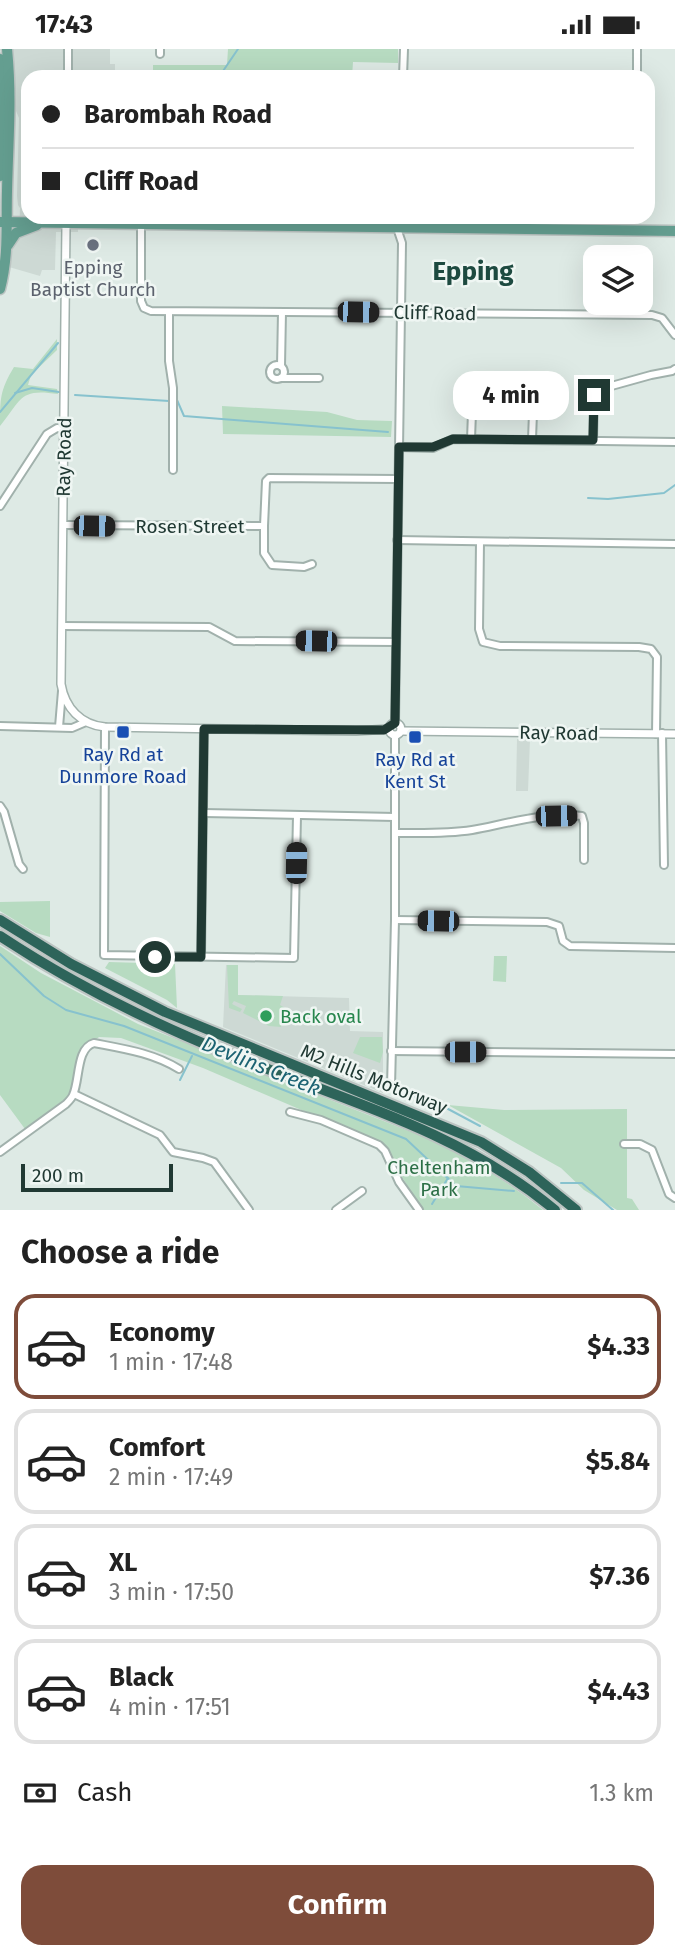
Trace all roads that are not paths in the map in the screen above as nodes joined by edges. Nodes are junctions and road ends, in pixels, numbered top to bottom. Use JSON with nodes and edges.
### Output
{"nodes":[{"id":1,"x":7,"y":49,"type":"edge"},
{"id":2,"x":68,"y":49,"type":"edge"},
{"id":3,"x":404,"y":49,"type":"edge"},
{"id":4,"x":637,"y":49,"type":"edge"},
{"id":5,"x":0,"y":59,"type":"edge"},
{"id":6,"x":68,"y":70,"type":"edge"},
{"id":7,"x":403,"y":70,"type":"edge"},
{"id":8,"x":636,"y":70,"type":"edge"},
{"id":9,"x":4,"y":176,"type":"edge"},
{"id":10,"x":21,"y":217,"type":"edge"},
{"id":11,"x":4,"y":223,"type":"edge"},
{"id":12,"x":38,"y":224,"type":"edge"},
{"id":13,"x":66,"y":224,"type":"edge"},
{"id":14,"x":141,"y":224,"type":"joint"},
{"id":15,"x":400,"y":224,"type":"edge"},
{"id":16,"x":675,"y":231,"type":"edge"},
{"id":17,"x":8,"y":249,"type":"junction"},
{"id":18,"x":0,"y":289,"type":"edge"},
{"id":19,"x":169,"y":312,"type":"junction"},
{"id":20,"x":282,"y":312,"type":"junction"},
{"id":21,"x":400,"y":313,"type":"junction"},
{"id":22,"x":675,"y":335,"type":"edge"},
{"id":23,"x":281,"y":366,"type":"junction"},
{"id":24,"x":675,"y":369,"type":"edge"},
{"id":25,"x":281,"y":378,"type":"junction"},
{"id":26,"x":319,"y":378,"type":"dead end"},
{"id":27,"x":473,"y":386,"type":"dead end"},
{"id":28,"x":534,"y":387,"type":"dead end"},
{"id":29,"x":64,"y":429,"type":"junction"},
{"id":30,"x":471,"y":439,"type":"junction"},
{"id":31,"x":532,"y":439,"type":"junction"},
{"id":32,"x":593,"y":440,"type":"junction"},
{"id":33,"x":675,"y":442,"type":"edge"},
{"id":34,"x":399,"y":447,"type":"junction"},
{"id":35,"x":173,"y":470,"type":"dead end"},
{"id":36,"x":398,"y":479,"type":"junction"},
{"id":37,"x":0,"y":506,"type":"edge"},
{"id":38,"x":63,"y":525,"type":"junction"},
{"id":39,"x":264,"y":526,"type":"junction"},
{"id":40,"x":397,"y":540,"type":"junction"},
{"id":41,"x":480,"y":542,"type":"junction"},
{"id":42,"x":675,"y":544,"type":"edge"},
{"id":43,"x":312,"y":564,"type":"dead end"},
{"id":44,"x":62,"y":626,"type":"junction"},
{"id":45,"x":396,"y":642,"type":"junction"},
{"id":46,"x":62,"y":691,"type":"junction"},
{"id":47,"x":86,"y":722,"type":"junction"},
{"id":48,"x":0,"y":726,"type":"edge"},
{"id":49,"x":392,"y":726,"type":"junction"},
{"id":50,"x":59,"y":727,"type":"junction"},
{"id":51,"x":105,"y":727,"type":"junction"},
{"id":52,"x":204,"y":729,"type":"junction"},
{"id":53,"x":398,"y":733,"type":"junction"},
{"id":54,"x":659,"y":734,"type":"junction"},
{"id":55,"x":675,"y":734,"type":"edge"},
{"id":56,"x":0,"y":806,"type":"edge"},
{"id":57,"x":204,"y":813,"type":"junction"},
{"id":58,"x":297,"y":816,"type":"junction"},
{"id":59,"x":395,"y":817,"type":"junction"},
{"id":60,"x":395,"y":833,"type":"junction"},
{"id":61,"x":584,"y":860,"type":"dead end"},
{"id":62,"x":664,"y":865,"type":"dead end"},
{"id":63,"x":23,"y":869,"type":"dead end"},
{"id":64,"x":0,"y":920,"type":"edge"},
{"id":65,"x":395,"y":920,"type":"junction"},
{"id":66,"x":0,"y":936,"type":"edge"},
{"id":67,"x":675,"y":948,"type":"edge"},
{"id":68,"x":201,"y":957,"type":"junction"},
{"id":69,"x":391,"y":1051,"type":"junction"},
{"id":70,"x":675,"y":1054,"type":"edge"},
{"id":71,"x":180,"y":1069,"type":"dead end"},
{"id":72,"x":391,"y":1087,"type":"dead end"},
{"id":73,"x":74,"y":1094,"type":"junction"},
{"id":74,"x":290,"y":1112,"type":"dead end"},
{"id":75,"x":624,"y":1144,"type":"dead end"},
{"id":76,"x":0,"y":1152,"type":"edge"},
{"id":77,"x":362,"y":1191,"type":"dead end"},
{"id":78,"x":675,"y":1198,"type":"edge"},
{"id":79,"x":249,"y":1210,"type":"edge"},
{"id":80,"x":336,"y":1210,"type":"edge"},
{"id":81,"x":419,"y":1210,"type":"edge"},
{"id":82,"x":555,"y":1210,"type":"edge"},
{"id":83,"x":576,"y":1210,"type":"edge"}],
"edges":[{"from":1,"to":9,"type":"main road"},
{"from":2,"to":6,"type":"street"},
{"from":3,"to":7,"type":"street"},
{"from":4,"to":8,"type":"street"},
{"from":5,"to":9,"type":"main road"},
{"from":9,"to":10,"type":"main road"},
{"from":9,"to":11,"type":"main road"},
{"from":11,"to":17,"type":"main road"},
{"from":12,"to":17,"type":"main road"},
{"from":13,"to":29,"type":"street","name":"Ray Road"},
{"from":14,"to":15,"type":"main road"},
{"from":14,"to":19,"type":"street","name":"Cliff Road"},
{"from":15,"to":16,"type":"main road"},
{"from":15,"to":21,"type":"street"},
{"from":17,"to":18,"type":"main road"},
{"from":19,"to":20,"type":"street","name":"Cliff Road"},
{"from":19,"to":35,"type":"street"},
{"from":20,"to":21,"type":"street","name":"Cliff Road"},
{"from":20,"to":23,"type":"street"},
{"from":21,"to":22,"type":"street","name":"Cliff Road"},
{"from":21,"to":34,"type":"street"},
{"from":23,"to":25,"type":"street"},
{"from":23,"to":25,"type":"street"},
{"from":24,"to":32,"type":"street"},
{"from":25,"to":26,"type":"street"},
{"from":27,"to":30,"type":"street"},
{"from":28,"to":31,"type":"street"},
{"from":29,"to":37,"type":"street"},
{"from":29,"to":38,"type":"street","name":"Ray Road"},
{"from":30,"to":31,"type":"street"},
{"from":30,"to":34,"type":"street"},
{"from":31,"to":32,"type":"street"},
{"from":32,"to":33,"type":"street"},
{"from":34,"to":36,"type":"street"},
{"from":36,"to":39,"type":"street","name":"Rosen Street"},
{"from":36,"to":40,"type":"street"},
{"from":38,"to":39,"type":"street","name":"Rosen Street"},
{"from":38,"to":44,"type":"street","name":"Ray Road"},
{"from":39,"to":43,"type":"street"},
{"from":40,"to":41,"type":"street"},
{"from":40,"to":45,"type":"street"},
{"from":41,"to":42,"type":"street"},
{"from":41,"to":54,"type":"street"},
{"from":44,"to":45,"type":"street"},
{"from":44,"to":46,"type":"street","name":"Ray Road"},
{"from":45,"to":49,"type":"street"},
{"from":46,"to":47,"type":"street"},
{"from":46,"to":50,"type":"street","name":"Ray Road"},
{"from":47,"to":50,"type":"street"},
{"from":47,"to":51,"type":"street"},
{"from":48,"to":50,"type":"street"},
{"from":49,"to":52,"type":"street"},
{"from":49,"to":53,"type":"street"},
{"from":51,"to":52,"type":"street"},
{"from":51,"to":68,"type":"street"},
{"from":52,"to":57,"type":"street"},
{"from":53,"to":54,"type":"street","name":"Ray Road"},
{"from":53,"to":59,"type":"street"},
{"from":54,"to":55,"type":"street","name":"Ray Road"},
{"from":54,"to":62,"type":"street"},
{"from":56,"to":63,"type":"street"},
{"from":57,"to":58,"type":"street"},
{"from":57,"to":68,"type":"street"},
{"from":58,"to":59,"type":"street"},
{"from":58,"to":68,"type":"street"},
{"from":59,"to":60,"type":"street"},
{"from":60,"to":61,"type":"street"},
{"from":60,"to":65,"type":"street"},
{"from":64,"to":83,"type":"highway","name":"M2 Hills Motorway"},
{"from":65,"to":67,"type":"street"},
{"from":65,"to":69,"type":"street"},
{"from":66,"to":82,"type":"highway","name":"M2 Hills Motorway"},
{"from":69,"to":70,"type":"street"},
{"from":69,"to":72,"type":"street"},
{"from":71,"to":73,"type":"street"},
{"from":73,"to":76,"type":"street"},
{"from":73,"to":79,"type":"street"},
{"from":74,"to":81,"type":"street"},
{"from":75,"to":78,"type":"street"},
{"from":77,"to":80,"type":"street"}]}
